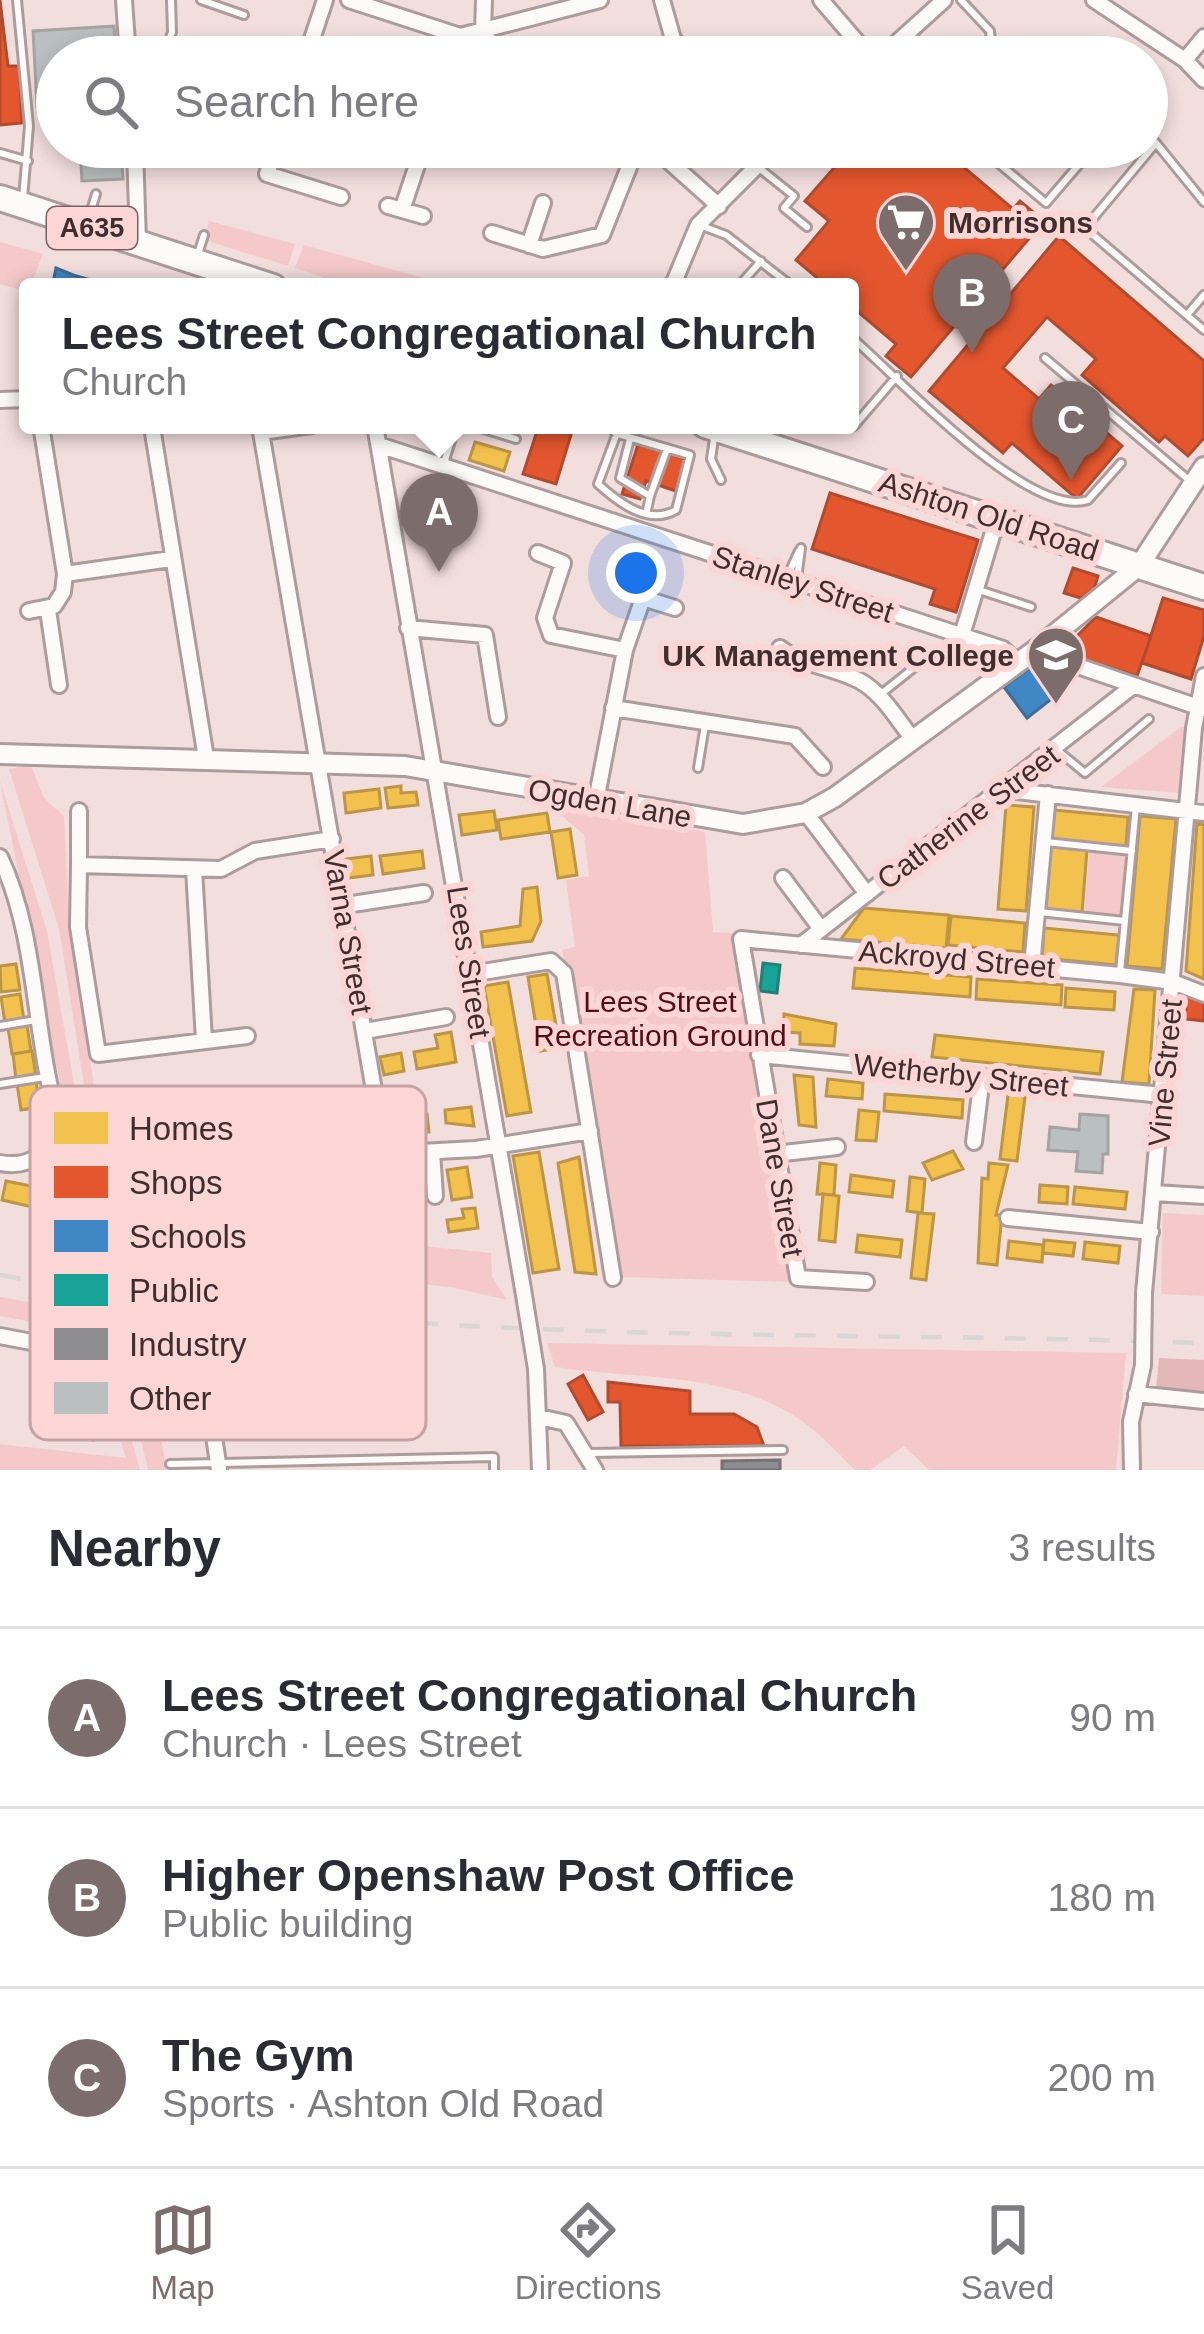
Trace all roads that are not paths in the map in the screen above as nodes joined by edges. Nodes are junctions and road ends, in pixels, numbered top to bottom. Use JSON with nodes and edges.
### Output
{"nodes":[{"id":1,"x":17,"y":0,"type":"edge"},
{"id":2,"x":124,"y":0,"type":"edge"},
{"id":3,"x":170,"y":0,"type":"edge"},
{"id":4,"x":200,"y":0,"type":"edge"},
{"id":5,"x":325,"y":0,"type":"edge"},
{"id":6,"x":484,"y":0,"type":"edge"},
{"id":7,"x":600,"y":0,"type":"edge"},
{"id":8,"x":662,"y":0,"type":"edge"},
{"id":9,"x":821,"y":0,"type":"edge"},
{"id":10,"x":944,"y":0,"type":"edge"},
{"id":11,"x":961,"y":0,"type":"edge"},
{"id":12,"x":1094,"y":0,"type":"edge"},
{"id":13,"x":353,"y":1,"type":"edge"},
{"id":14,"x":244,"y":15,"type":"dead end"},
{"id":15,"x":483,"y":33,"type":"junction"},
{"id":16,"x":127,"y":36,"type":"edge"},
{"id":17,"x":171,"y":36,"type":"edge"},
{"id":18,"x":313,"y":36,"type":"edge"},
{"id":19,"x":460,"y":36,"type":"joint"},
{"id":20,"x":485,"y":36,"type":"edge"},
{"id":21,"x":672,"y":36,"type":"edge"},
{"id":22,"x":852,"y":36,"type":"edge"},
{"id":23,"x":904,"y":36,"type":"edge"},
{"id":24,"x":991,"y":36,"type":"edge"},
{"id":25,"x":1149,"y":36,"type":"edge"},
{"id":26,"x":1204,"y":37,"type":"edge"},
{"id":27,"x":1168,"y":49,"type":"edge"},
{"id":28,"x":1185,"y":60,"type":"junction"},
{"id":29,"x":1204,"y":80,"type":"edge"},
{"id":30,"x":0,"y":153,"type":"edge"},
{"id":31,"x":1168,"y":158,"type":"edge"},
{"id":32,"x":28,"y":161,"type":"junction"},
{"id":33,"x":136,"y":168,"type":"edge"},
{"id":34,"x":269,"y":168,"type":"edge"},
{"id":35,"x":413,"y":168,"type":"edge"},
{"id":36,"x":629,"y":168,"type":"edge"},
{"id":37,"x":676,"y":168,"type":"edge"},
{"id":38,"x":754,"y":168,"type":"edge"},
{"id":39,"x":759,"y":168,"type":"edge"},
{"id":40,"x":1004,"y":168,"type":"edge"},
{"id":41,"x":1076,"y":168,"type":"edge"},
{"id":42,"x":1135,"y":168,"type":"edge"},
{"id":43,"x":250,"y":169,"type":"dead end"},
{"id":44,"x":267,"y":174,"type":"junction"},
{"id":45,"x":96,"y":194,"type":"dead end"},
{"id":46,"x":341,"y":197,"type":"dead end"},
{"id":47,"x":11,"y":202,"type":"edge"},
{"id":48,"x":1204,"y":202,"type":"edge"},
{"id":49,"x":543,"y":203,"type":"dead end"},
{"id":50,"x":719,"y":206,"type":"junction"},
{"id":51,"x":423,"y":216,"type":"dead end"},
{"id":52,"x":698,"y":225,"type":"junction"},
{"id":53,"x":87,"y":226,"type":"junction"},
{"id":54,"x":807,"y":227,"type":"dead end"},
{"id":55,"x":492,"y":232,"type":"dead end"},
{"id":56,"x":204,"y":235,"type":"dead end"},
{"id":57,"x":138,"y":243,"type":"junction"},
{"id":58,"x":529,"y":245,"type":"junction"},
{"id":59,"x":761,"y":260,"type":"junction"},
{"id":60,"x":196,"y":262,"type":"junction"},
{"id":61,"x":245,"y":278,"type":"edge"},
{"id":62,"x":676,"y":278,"type":"edge"},
{"id":63,"x":746,"y":278,"type":"edge"},
{"id":64,"x":782,"y":278,"type":"edge"},
{"id":65,"x":1204,"y":296,"type":"edge"},
{"id":66,"x":1187,"y":315,"type":"junction"},
{"id":67,"x":1204,"y":330,"type":"edge"},
{"id":68,"x":859,"y":344,"type":"edge"},
{"id":69,"x":1045,"y":358,"type":"dead end"},
{"id":70,"x":897,"y":376,"type":"junction"},
{"id":71,"x":859,"y":420,"type":"edge"},
{"id":72,"x":42,"y":434,"type":"edge"},
{"id":73,"x":153,"y":434,"type":"edge"},
{"id":74,"x":261,"y":434,"type":"edge"},
{"id":75,"x":377,"y":434,"type":"edge"},
{"id":76,"x":453,"y":434,"type":"edge"},
{"id":77,"x":500,"y":434,"type":"edge"},
{"id":78,"x":616,"y":434,"type":"edge"},
{"id":79,"x":624,"y":434,"type":"edge"},
{"id":80,"x":710,"y":434,"type":"edge"},
{"id":81,"x":732,"y":434,"type":"edge"},
{"id":82,"x":516,"y":439,"type":"dead end"},
{"id":83,"x":630,"y":439,"type":"junction"},
{"id":84,"x":379,"y":445,"type":"junction"},
{"id":85,"x":667,"y":448,"type":"junction"},
{"id":86,"x":1121,"y":463,"type":"dead end"},
{"id":87,"x":443,"y":466,"type":"junction"},
{"id":88,"x":1198,"y":475,"type":"edge"},
{"id":89,"x":722,"y":480,"type":"dead end"},
{"id":90,"x":650,"y":496,"type":"junction"},
{"id":91,"x":644,"y":512,"type":"junction"},
{"id":92,"x":998,"y":519,"type":"junction"},
{"id":93,"x":538,"y":554,"type":"dead end"},
{"id":94,"x":171,"y":560,"type":"junction"},
{"id":95,"x":1138,"y":566,"type":"junction"},
{"id":96,"x":65,"y":574,"type":"junction"},
{"id":97,"x":1204,"y":587,"type":"edge"},
{"id":98,"x":976,"y":589,"type":"junction"},
{"id":99,"x":1031,"y":607,"type":"dead end"},
{"id":100,"x":675,"y":608,"type":"dead end"},
{"id":101,"x":48,"y":610,"type":"junction"},
{"id":102,"x":29,"y":611,"type":"dead end"},
{"id":103,"x":408,"y":628,"type":"junction"},
{"id":104,"x":962,"y":635,"type":"junction"},
{"id":105,"x":780,"y":648,"type":"dead end"},
{"id":106,"x":625,"y":650,"type":"junction"},
{"id":107,"x":1034,"y":651,"type":"junction"},
{"id":108,"x":931,"y":654,"type":"dead end"},
{"id":109,"x":1017,"y":663,"type":"junction"},
{"id":110,"x":1204,"y":676,"type":"edge"},
{"id":111,"x":59,"y":685,"type":"dead end"},
{"id":112,"x":1144,"y":685,"type":"junction"},
{"id":113,"x":878,"y":696,"type":"junction"},
{"id":114,"x":614,"y":707,"type":"junction"},
{"id":115,"x":1200,"y":707,"type":"edge"},
{"id":116,"x":498,"y":718,"type":"dead end"},
{"id":117,"x":1149,"y":719,"type":"dead end"},
{"id":118,"x":705,"y":722,"type":"junction"},
{"id":119,"x":912,"y":738,"type":"junction"},
{"id":120,"x":1057,"y":750,"type":"junction"},
{"id":121,"x":9,"y":754,"type":"edge"},
{"id":122,"x":206,"y":758,"type":"junction"},
{"id":123,"x":319,"y":762,"type":"junction"},
{"id":124,"x":823,"y":767,"type":"dead end"},
{"id":125,"x":698,"y":768,"type":"dead end"},
{"id":126,"x":438,"y":772,"type":"junction"},
{"id":127,"x":1006,"y":790,"type":"junction"},
{"id":128,"x":1048,"y":794,"type":"junction"},
{"id":129,"x":596,"y":801,"type":"junction"},
{"id":130,"x":1136,"y":802,"type":"junction"},
{"id":131,"x":1196,"y":810,"type":"edge"},
{"id":132,"x":80,"y":811,"type":"dead end"},
{"id":133,"x":806,"y":814,"type":"junction"},
{"id":134,"x":332,"y":839,"type":"junction"},
{"id":135,"x":1044,"y":842,"type":"junction"},
{"id":136,"x":1132,"y":851,"type":"junction"},
{"id":137,"x":0,"y":857,"type":"edge"},
{"id":138,"x":79,"y":865,"type":"junction"},
{"id":139,"x":194,"y":869,"type":"junction"},
{"id":140,"x":783,"y":878,"type":"dead end"},
{"id":141,"x":424,"y":893,"type":"dead end"},
{"id":142,"x":867,"y":894,"type":"junction"},
{"id":143,"x":346,"y":904,"type":"junction"},
{"id":144,"x":1037,"y":912,"type":"junction"},
{"id":145,"x":1125,"y":920,"type":"junction"},
{"id":146,"x":821,"y":929,"type":"junction"},
{"id":147,"x":741,"y":939,"type":"joint"},
{"id":148,"x":800,"y":945,"type":"junction"},
{"id":149,"x":1032,"y":966,"type":"junction"},
{"id":150,"x":470,"y":974,"type":"junction"},
{"id":151,"x":1120,"y":975,"type":"junction"},
{"id":152,"x":1173,"y":982,"type":"junction"},
{"id":153,"x":1204,"y":994,"type":"edge"},
{"id":154,"x":446,"y":1017,"type":"dead end"},
{"id":155,"x":36,"y":1020,"type":"junction"},
{"id":156,"x":0,"y":1026,"type":"edge"},
{"id":157,"x":365,"y":1031,"type":"junction"},
{"id":158,"x":247,"y":1036,"type":"dead end"},
{"id":159,"x":204,"y":1040,"type":"junction"},
{"id":160,"x":759,"y":1055,"type":"junction"},
{"id":161,"x":45,"y":1077,"type":"junction"},
{"id":162,"x":982,"y":1077,"type":"junction"},
{"id":163,"x":0,"y":1084,"type":"edge"},
{"id":164,"x":48,"y":1086,"type":"edge"},
{"id":165,"x":374,"y":1086,"type":"edge"},
{"id":166,"x":1162,"y":1095,"type":"junction"},
{"id":167,"x":590,"y":1131,"type":"junction"},
{"id":168,"x":974,"y":1142,"type":"dead end"},
{"id":169,"x":500,"y":1145,"type":"junction"},
{"id":170,"x":837,"y":1147,"type":"dead end"},
{"id":171,"x":426,"y":1152,"type":"edge"},
{"id":172,"x":432,"y":1152,"type":"junction"},
{"id":173,"x":775,"y":1154,"type":"junction"},
{"id":174,"x":0,"y":1163,"type":"edge"},
{"id":175,"x":30,"y":1163,"type":"edge"},
{"id":176,"x":1154,"y":1192,"type":"junction"},
{"id":177,"x":435,"y":1196,"type":"dead end"},
{"id":178,"x":1204,"y":1196,"type":"edge"},
{"id":179,"x":1009,"y":1218,"type":"dead end"},
{"id":180,"x":1151,"y":1232,"type":"junction"},
{"id":181,"x":613,"y":1278,"type":"dead end"},
{"id":182,"x":866,"y":1282,"type":"dead end"},
{"id":183,"x":0,"y":1336,"type":"edge"},
{"id":184,"x":30,"y":1342,"type":"edge"},
{"id":185,"x":1136,"y":1394,"type":"junction"},
{"id":186,"x":1204,"y":1401,"type":"edge"},
{"id":187,"x":538,"y":1417,"type":"junction"},
{"id":188,"x":783,"y":1450,"type":"dead end"},
{"id":189,"x":586,"y":1453,"type":"junction"},
{"id":190,"x":381,"y":1460,"type":"junction"},
{"id":191,"x":170,"y":1464,"type":"dead end"},
{"id":192,"x":218,"y":1466,"type":"edge"},
{"id":193,"x":382,"y":1470,"type":"edge"},
{"id":194,"x":494,"y":1470,"type":"edge"},
{"id":195,"x":540,"y":1470,"type":"edge"},
{"id":196,"x":595,"y":1470,"type":"edge"},
{"id":197,"x":1132,"y":1470,"type":"edge"}],
"edges":[{"from":1,"to":32,"type":"lane"},
{"from":2,"to":16,"type":"street"},
{"from":3,"to":17,"type":"lane"},
{"from":4,"to":14,"type":"lane"},
{"from":5,"to":18,"type":"street"},
{"from":6,"to":15,"type":"street"},
{"from":7,"to":15,"type":"street"},
{"from":8,"to":21,"type":"street"},
{"from":9,"to":22,"type":"street"},
{"from":10,"to":23,"type":"street"},
{"from":11,"to":24,"type":"lane"},
{"from":12,"to":25,"type":"street"},
{"from":13,"to":19,"type":"street"},
{"from":15,"to":19,"type":"street"},
{"from":15,"to":20,"type":"street"},
{"from":26,"to":28,"type":"street"},
{"from":27,"to":28,"type":"street"},
{"from":28,"to":29,"type":"street"},
{"from":30,"to":32,"type":"lane"},
{"from":31,"to":48,"type":"lane"},
{"from":32,"to":47,"type":"lane"},
{"from":33,"to":57,"type":"street"},
{"from":34,"to":44,"type":"street"},
{"from":35,"to":51,"type":"street"},
{"from":36,"to":58,"type":"street"},
{"from":37,"to":50,"type":"street"},
{"from":38,"to":50,"type":"street"},
{"from":39,"to":54,"type":"lane"},
{"from":40,"to":41,"type":"lane"},
{"from":42,"to":66,"type":"lane"},
{"from":43,"to":44,"type":"street"},
{"from":44,"to":46,"type":"street"},
{"from":45,"to":53,"type":"lane"},
{"from":47,"to":53,"type":"highway","number":"A635"},
{"from":49,"to":58,"type":"street"},
{"from":50,"to":52,"type":"street"},
{"from":52,"to":59,"type":"lane"},
{"from":52,"to":62,"type":"street"},
{"from":53,"to":57,"type":"highway","number":"A635"},
{"from":55,"to":58,"type":"street"},
{"from":56,"to":60,"type":"lane"},
{"from":57,"to":60,"type":"highway","number":"A635"},
{"from":59,"to":63,"type":"lane"},
{"from":59,"to":64,"type":"lane"},
{"from":60,"to":61,"type":"highway","number":"A635"},
{"from":65,"to":66,"type":"lane"},
{"from":66,"to":67,"type":"lane"},
{"from":68,"to":70,"type":"lane"},
{"from":69,"to":88,"type":"lane"},
{"from":70,"to":71,"type":"lane"},
{"from":70,"to":86,"type":"lane"},
{"from":72,"to":96,"type":"street"},
{"from":73,"to":94,"type":"street"},
{"from":74,"to":123,"type":"street","name":"Varna Street"},
{"from":75,"to":84,"type":"street","name":"Lees Street"},
{"from":76,"to":87,"type":"lane"},
{"from":77,"to":82,"type":"lane"},
{"from":78,"to":91,"type":"lane"},
{"from":79,"to":83,"type":"lane"},
{"from":80,"to":89,"type":"lane"},
{"from":81,"to":92,"type":"highway","name":"Ashton Old Road"},
{"from":83,"to":85,"type":"lane"},
{"from":83,"to":90,"type":"lane"},
{"from":84,"to":87,"type":"street","name":"Stanley Street"},
{"from":84,"to":103,"type":"street","name":"Lees Street"},
{"from":85,"to":90,"type":"lane"},
{"from":85,"to":91,"type":"lane"},
{"from":87,"to":104,"type":"street","name":"Stanley Street"},
{"from":88,"to":95,"type":"street","name":"Ogden Lane"},
{"from":90,"to":91,"type":"lane"},
{"from":92,"to":95,"type":"highway","name":"Ashton Old Road"},
{"from":92,"to":98,"type":"street"},
{"from":93,"to":106,"type":"street"},
{"from":94,"to":96,"type":"street"},
{"from":94,"to":122,"type":"street"},
{"from":95,"to":97,"type":"highway","name":"Ashton Old Road"},
{"from":95,"to":107,"type":"street","name":"Ogden Lane"},
{"from":96,"to":101,"type":"street"},
{"from":98,"to":99,"type":"lane"},
{"from":98,"to":104,"type":"street"},
{"from":100,"to":106,"type":"street"},
{"from":101,"to":102,"type":"street"},
{"from":101,"to":111,"type":"street"},
{"from":103,"to":116,"type":"street"},
{"from":103,"to":126,"type":"street","name":"Lees Street"},
{"from":104,"to":109,"type":"street","name":"Stanley Street"},
{"from":105,"to":113,"type":"street"},
{"from":106,"to":114,"type":"street"},
{"from":107,"to":109,"type":"street","name":"Ogden Lane"},
{"from":107,"to":112,"type":"street"},
{"from":108,"to":113,"type":"lane"},
{"from":109,"to":119,"type":"street","name":"Ogden Lane"},
{"from":110,"to":115,"type":"street","name":"Vine Street"},
{"from":112,"to":115,"type":"street"},
{"from":112,"to":120,"type":"street","name":"Catherine Street"},
{"from":113,"to":119,"type":"street"},
{"from":114,"to":118,"type":"street"},
{"from":114,"to":129,"type":"street"},
{"from":115,"to":131,"type":"street","name":"Vine Street"},
{"from":117,"to":120,"type":"lane"},
{"from":118,"to":124,"type":"street"},
{"from":118,"to":125,"type":"lane"},
{"from":119,"to":133,"type":"street","name":"Ogden Lane"},
{"from":120,"to":127,"type":"street","name":"Catherine Street"},
{"from":121,"to":122,"type":"street","name":"Ogden Lane"},
{"from":122,"to":123,"type":"street","name":"Ogden Lane"},
{"from":123,"to":126,"type":"street","name":"Ogden Lane"},
{"from":123,"to":134,"type":"street","name":"Varna Street"},
{"from":126,"to":129,"type":"street","name":"Ogden Lane"},
{"from":126,"to":150,"type":"street","name":"Lees Street"},
{"from":127,"to":128,"type":"street"},
{"from":127,"to":142,"type":"street","name":"Catherine Street"},
{"from":128,"to":130,"type":"street"},
{"from":128,"to":135,"type":"street"},
{"from":129,"to":133,"type":"street","name":"Ogden Lane"},
{"from":130,"to":131,"type":"street"},
{"from":130,"to":136,"type":"lane"},
{"from":131,"to":152,"type":"street","name":"Vine Street"},
{"from":132,"to":138,"type":"street"},
{"from":133,"to":142,"type":"street"},
{"from":134,"to":139,"type":"street"},
{"from":134,"to":143,"type":"street","name":"Varna Street"},
{"from":135,"to":136,"type":"lane"},
{"from":135,"to":144,"type":"street"},
{"from":136,"to":145,"type":"lane"},
{"from":137,"to":155,"type":"street"},
{"from":138,"to":139,"type":"street"},
{"from":138,"to":159,"type":"street"},
{"from":139,"to":159,"type":"street"},
{"from":140,"to":146,"type":"street"},
{"from":141,"to":143,"type":"street"},
{"from":142,"to":146,"type":"street","name":"Catherine Street"},
{"from":143,"to":157,"type":"street","name":"Varna Street"},
{"from":144,"to":145,"type":"lane"},
{"from":144,"to":149,"type":"street"},
{"from":145,"to":151,"type":"lane"},
{"from":146,"to":148,"type":"street","name":"Catherine Street"},
{"from":147,"to":148,"type":"street","name":"Ackroyd Street"},
{"from":147,"to":160,"type":"street","name":"Dane Street"},
{"from":148,"to":149,"type":"street","name":"Ackroyd Street"},
{"from":149,"to":151,"type":"street","name":"Ackroyd Street"},
{"from":150,"to":167,"type":"street"},
{"from":150,"to":169,"type":"street","name":"Lees Street"},
{"from":151,"to":152,"type":"street","name":"Ackroyd Street"},
{"from":152,"to":153,"type":"street","name":"Ackroyd Street"},
{"from":152,"to":166,"type":"street","name":"Vine Street"},
{"from":154,"to":157,"type":"street"},
{"from":155,"to":156,"type":"lane"},
{"from":155,"to":161,"type":"street"},
{"from":157,"to":165,"type":"street","name":"Varna Street"},
{"from":158,"to":159,"type":"street"},
{"from":160,"to":162,"type":"street","name":"Wetherby Street"},
{"from":160,"to":173,"type":"street","name":"Dane Street"},
{"from":161,"to":163,"type":"lane"},
{"from":161,"to":164,"type":"street"},
{"from":162,"to":166,"type":"street","name":"Wetherby Street"},
{"from":162,"to":168,"type":"street"},
{"from":166,"to":176,"type":"street","name":"Vine Street"},
{"from":167,"to":169,"type":"street"},
{"from":167,"to":181,"type":"street"},
{"from":169,"to":172,"type":"street"},
{"from":169,"to":187,"type":"street","name":"Lees Street","bridge":true},
{"from":170,"to":173,"type":"street"},
{"from":171,"to":172,"type":"street"},
{"from":172,"to":177,"type":"street"},
{"from":173,"to":182,"type":"street","name":"Dane Street"},
{"from":174,"to":175,"type":"street"},
{"from":176,"to":178,"type":"street"},
{"from":176,"to":180,"type":"street","name":"Vine Street"},
{"from":179,"to":180,"type":"street"},
{"from":180,"to":185,"type":"street","name":"Vine Street","bridge":true},
{"from":183,"to":184,"type":"street"},
{"from":185,"to":186,"type":"street"},
{"from":185,"to":197,"type":"street","name":"Vine Street"},
{"from":187,"to":189,"type":"street"},
{"from":187,"to":195,"type":"street","name":"Lees Street"},
{"from":188,"to":189,"type":"lane"},
{"from":189,"to":196,"type":"street"},
{"from":190,"to":192,"type":"lane"},
{"from":190,"to":193,"type":"lane"},
{"from":190,"to":194,"type":"lane"},
{"from":191,"to":192,"type":"lane"}]}
